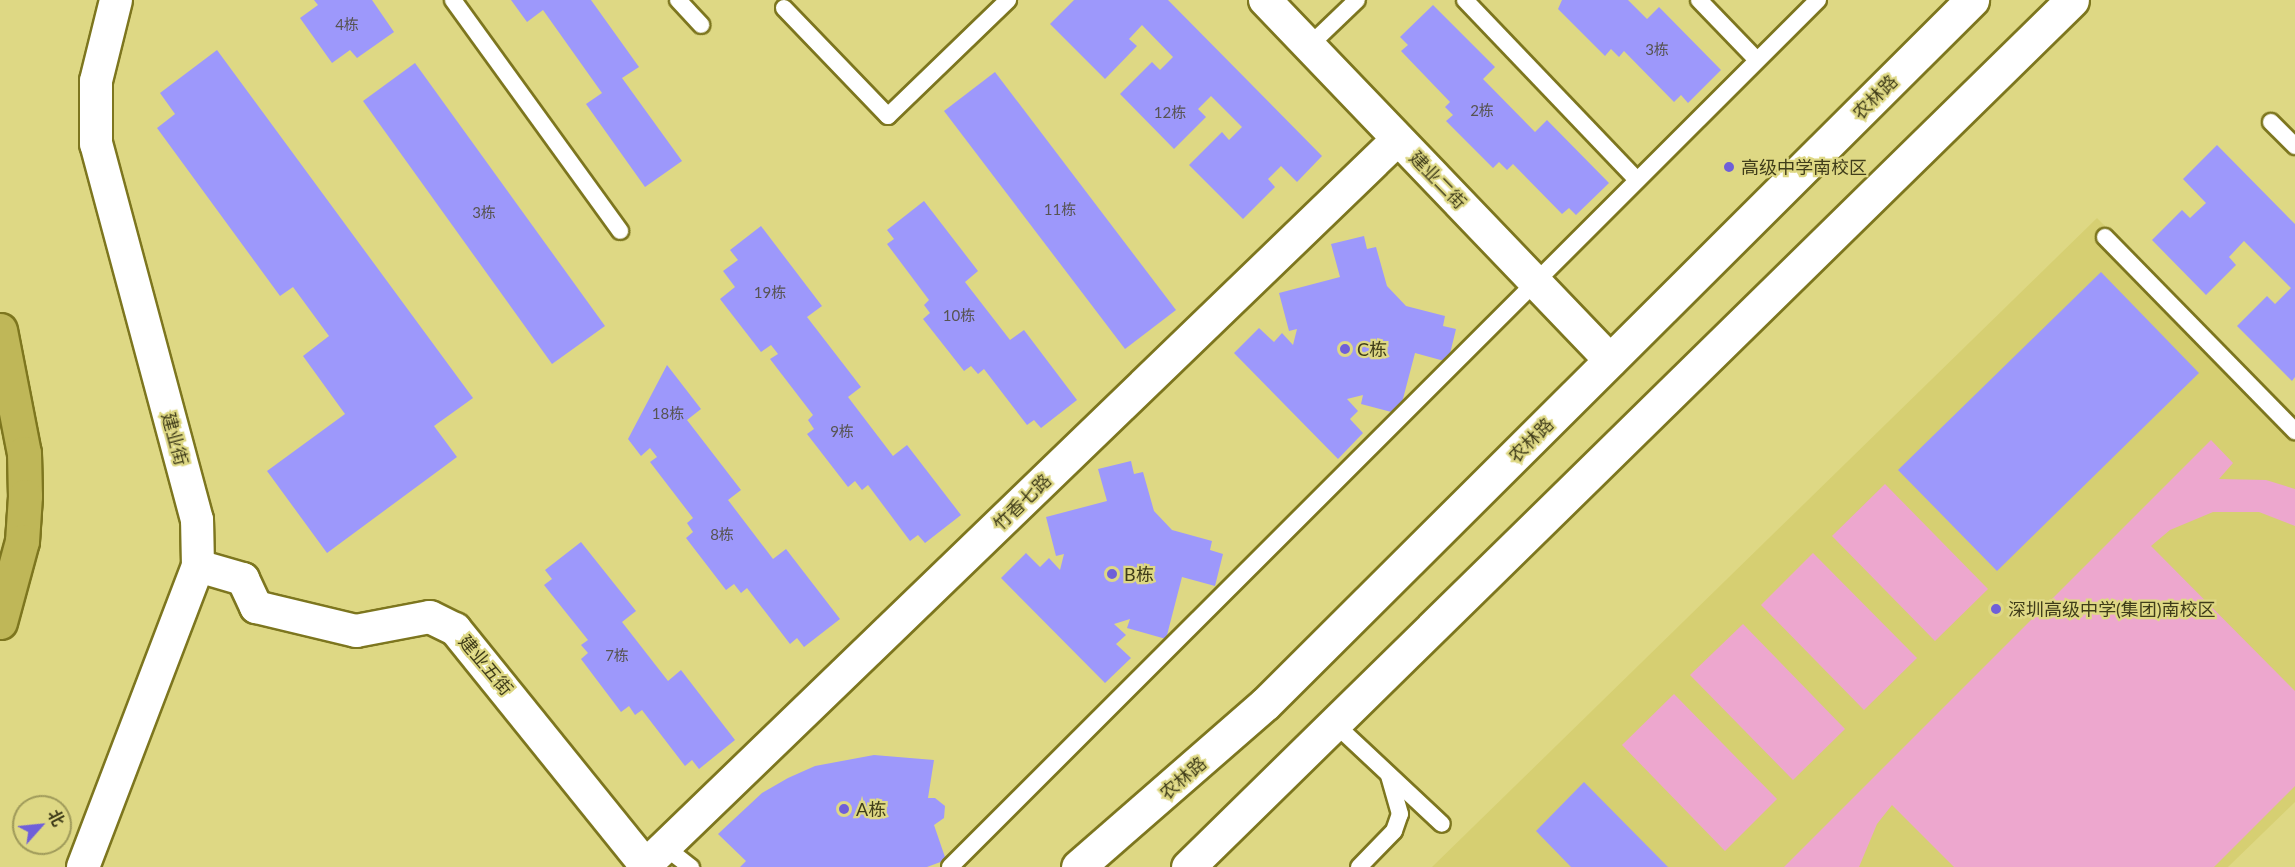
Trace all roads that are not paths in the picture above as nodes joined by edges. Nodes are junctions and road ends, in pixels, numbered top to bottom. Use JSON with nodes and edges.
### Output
{"nodes":[{"id":1,"x":116,"y":0,"type":"edge"},
{"id":2,"x":453,"y":0,"type":"edge"},
{"id":3,"x":678,"y":0,"type":"edge"},
{"id":4,"x":1008,"y":0,"type":"edge"},
{"id":5,"x":1264,"y":0,"type":"edge"},
{"id":6,"x":1357,"y":0,"type":"edge"},
{"id":7,"x":1465,"y":0,"type":"edge"},
{"id":8,"x":1699,"y":0,"type":"edge"},
{"id":9,"x":1818,"y":0,"type":"edge"},
{"id":10,"x":1972,"y":0,"type":"edge"},
{"id":11,"x":2072,"y":0,"type":"edge"},
{"id":12,"x":784,"y":8,"type":"dead end"},
{"id":13,"x":701,"y":25,"type":"dead end"},
{"id":14,"x":1309,"y":46,"type":"junction"},
{"id":15,"x":1757,"y":60,"type":"junction"},
{"id":16,"x":2271,"y":122,"type":"dead end"},
{"id":17,"x":1398,"y":139,"type":"junction"},
{"id":18,"x":2295,"y":146,"type":"edge"},
{"id":19,"x":1637,"y":180,"type":"junction"},
{"id":20,"x":620,"y":231,"type":"dead end"},
{"id":21,"x":2105,"y":237,"type":"dead end"},
{"id":22,"x":1535,"y":282,"type":"junction"},
{"id":23,"x":0,"y":330,"type":"edge"},
{"id":24,"x":1611,"y":361,"type":"junction"},
{"id":25,"x":2295,"y":431,"type":"edge"},
{"id":26,"x":198,"y":566,"type":"junction"},
{"id":27,"x":0,"y":622,"type":"edge"},
{"id":28,"x":1335,"y":724,"type":"junction"},
{"id":29,"x":1389,"y":775,"type":"junction"},
{"id":30,"x":1442,"y":825,"type":"dead end"},
{"id":31,"x":653,"y":860,"type":"edge"},
{"id":32,"x":83,"y":867,"type":"edge"},
{"id":33,"x":691,"y":867,"type":"edge"},
{"id":34,"x":950,"y":867,"type":"edge"},
{"id":35,"x":1078,"y":867,"type":"edge"},
{"id":36,"x":1188,"y":867,"type":"edge"},
{"id":37,"x":1359,"y":867,"type":"edge"}],
"edges":[{"from":1,"to":26,"type":"street","name":"建业街"},
{"from":2,"to":20,"type":"lane"},
{"from":3,"to":13,"type":"lane"},
{"from":4,"to":12,"type":"lane"},
{"from":5,"to":14,"type":"street","name":"建业二街"},
{"from":6,"to":14,"type":"lane"},
{"from":7,"to":19,"type":"lane"},
{"from":8,"to":15,"type":"lane"},
{"from":9,"to":15,"type":"lane"},
{"from":10,"to":24,"type":"main road","name":"农林路"},
{"from":11,"to":28,"type":"main road"},
{"from":14,"to":17,"type":"street","name":"建业二街"},
{"from":15,"to":19,"type":"lane"},
{"from":16,"to":18,"type":"lane"},
{"from":17,"to":22,"type":"street","name":"建业二街"},
{"from":17,"to":31,"type":"street","name":"竹香七路"},
{"from":19,"to":22,"type":"lane"},
{"from":21,"to":25,"type":"lane"},
{"from":22,"to":24,"type":"street","name":"建业二街"},
{"from":22,"to":34,"type":"lane"},
{"from":23,"to":27,"type":"highway"},
{"from":24,"to":35,"type":"main road","name":"农林路"},
{"from":26,"to":31,"type":"street","name":"建业五街"},
{"from":26,"to":32,"type":"street","name":"建业街"},
{"from":28,"to":29,"type":"lane"},
{"from":28,"to":36,"type":"main road"},
{"from":29,"to":30,"type":"lane"},
{"from":29,"to":37,"type":"lane"},
{"from":31,"to":33,"type":"lane"}]}
